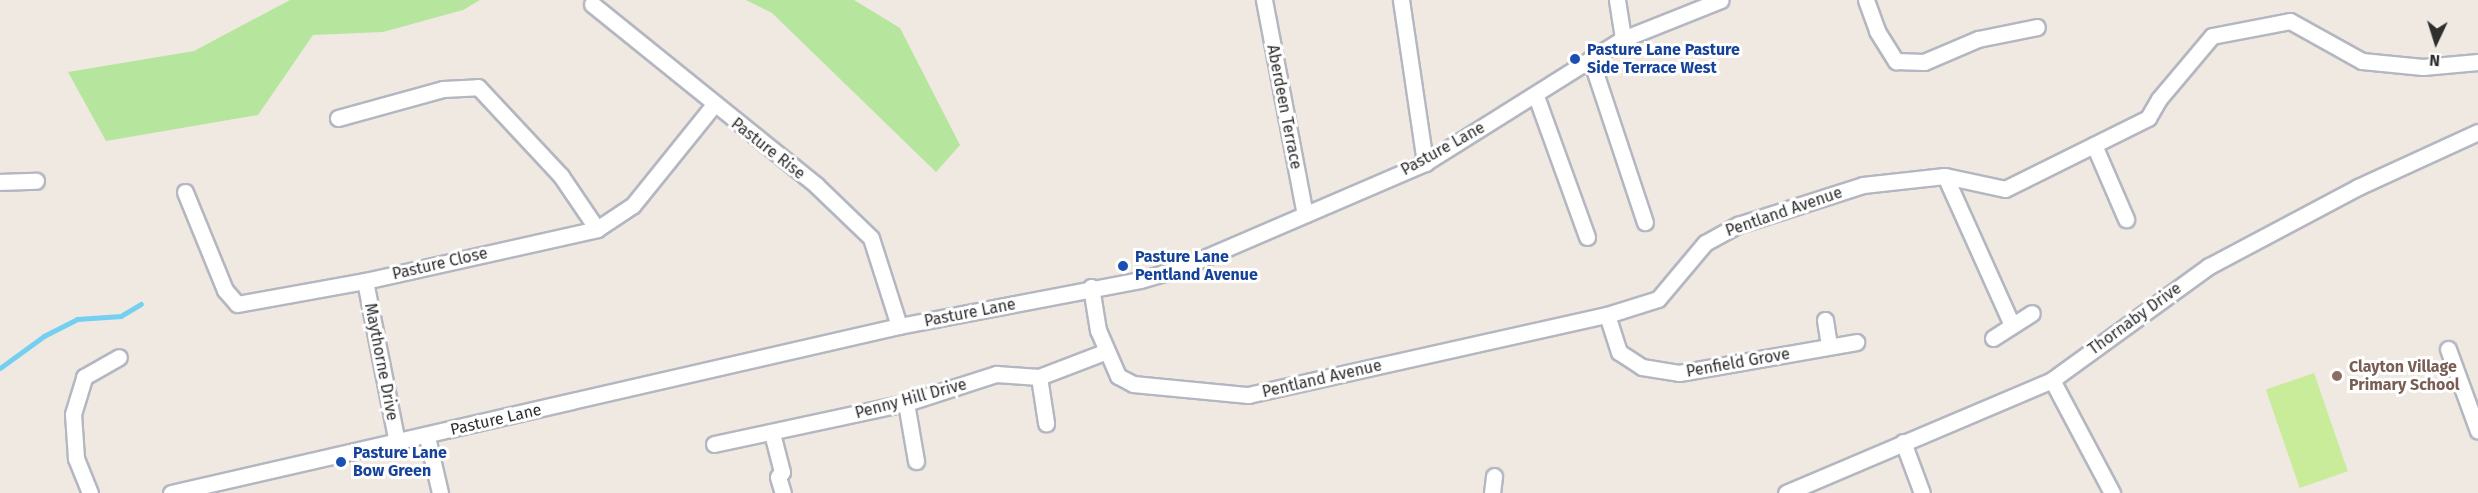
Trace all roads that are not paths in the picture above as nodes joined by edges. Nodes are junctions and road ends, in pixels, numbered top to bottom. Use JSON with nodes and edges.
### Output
{"nodes":[{"id":1,"x":1264,"y":0,"type":"edge"},
{"id":2,"x":1401,"y":0,"type":"edge"},
{"id":3,"x":1617,"y":0,"type":"edge"},
{"id":4,"x":1720,"y":0,"type":"edge"},
{"id":5,"x":1866,"y":0,"type":"edge"},
{"id":6,"x":592,"y":4,"type":"dead end"},
{"id":7,"x":2037,"y":27,"type":"dead end"},
{"id":8,"x":1623,"y":39,"type":"junction"},
{"id":9,"x":1591,"y":60,"type":"junction"},
{"id":10,"x":2478,"y":62,"type":"edge"},
{"id":11,"x":1536,"y":96,"type":"junction"},
{"id":12,"x":713,"y":106,"type":"junction"},
{"id":13,"x":338,"y":118,"type":"dead end"},
{"id":14,"x":2478,"y":132,"type":"edge"},
{"id":15,"x":2094,"y":145,"type":"junction"},
{"id":16,"x":1425,"y":163,"type":"junction"},
{"id":17,"x":1945,"y":176,"type":"junction"},
{"id":18,"x":36,"y":181,"type":"dead end"},
{"id":19,"x":0,"y":182,"type":"edge"},
{"id":20,"x":185,"y":192,"type":"dead end"},
{"id":21,"x":1305,"y":214,"type":"junction"},
{"id":22,"x":2126,"y":219,"type":"dead end"},
{"id":23,"x":1645,"y":222,"type":"dead end"},
{"id":24,"x":597,"y":229,"type":"junction"},
{"id":25,"x":1587,"y":237,"type":"dead end"},
{"id":26,"x":365,"y":281,"type":"junction"},
{"id":27,"x":1091,"y":287,"type":"junction"},
{"id":28,"x":2032,"y":313,"type":"dead end"},
{"id":29,"x":1607,"y":315,"type":"junction"},
{"id":30,"x":1825,"y":320,"type":"dead end"},
{"id":31,"x":2012,"y":325,"type":"junction"},
{"id":32,"x":899,"y":326,"type":"junction"},
{"id":33,"x":1993,"y":338,"type":"dead end"},
{"id":34,"x":1856,"y":342,"type":"dead end"},
{"id":35,"x":1828,"y":346,"type":"junction"},
{"id":36,"x":2448,"y":349,"type":"dead end"},
{"id":37,"x":1104,"y":352,"type":"junction"},
{"id":38,"x":119,"y":357,"type":"dead end"},
{"id":39,"x":1039,"y":377,"type":"junction"},
{"id":40,"x":2052,"y":380,"type":"junction"},
{"id":41,"x":906,"y":403,"type":"junction"},
{"id":42,"x":1046,"y":423,"type":"dead end"},
{"id":43,"x":2478,"y":431,"type":"edge"},
{"id":44,"x":772,"y":433,"type":"junction"},
{"id":45,"x":428,"y":437,"type":"junction"},
{"id":46,"x":1903,"y":442,"type":"junction"},
{"id":47,"x":397,"y":443,"type":"junction"},
{"id":48,"x":714,"y":444,"type":"dead end"},
{"id":49,"x":916,"y":461,"type":"dead end"},
{"id":50,"x":1494,"y":476,"type":"dead end"},
{"id":51,"x":90,"y":493,"type":"edge"},
{"id":52,"x":171,"y":493,"type":"edge"},
{"id":53,"x":440,"y":493,"type":"edge"},
{"id":54,"x":783,"y":493,"type":"edge"},
{"id":55,"x":1492,"y":493,"type":"edge"},
{"id":56,"x":1786,"y":493,"type":"edge"},
{"id":57,"x":1922,"y":493,"type":"edge"},
{"id":58,"x":2112,"y":493,"type":"edge"}],
"edges":[{"from":1,"to":21,"type":"street","name":"Aberdeen Terrace"},
{"from":2,"to":16,"type":"street"},
{"from":3,"to":8,"type":"street"},
{"from":4,"to":8,"type":"street","name":"Pasture Lane"},
{"from":5,"to":7,"type":"street"},
{"from":6,"to":12,"type":"street","name":"Pasture Rise"},
{"from":8,"to":9,"type":"street","name":"Pasture Lane"},
{"from":9,"to":11,"type":"street","name":"Pasture Lane"},
{"from":9,"to":23,"type":"street"},
{"from":10,"to":15,"type":"street","name":"Pentland Avenue"},
{"from":11,"to":16,"type":"street","name":"Pasture Lane"},
{"from":11,"to":25,"type":"street"},
{"from":12,"to":24,"type":"street","name":"Pasture Close"},
{"from":12,"to":32,"type":"street","name":"Pasture Rise"},
{"from":13,"to":24,"type":"street"},
{"from":14,"to":40,"type":"street","name":"Thornaby Drive"},
{"from":15,"to":17,"type":"street","name":"Pentland Avenue"},
{"from":15,"to":22,"type":"street"},
{"from":16,"to":21,"type":"street","name":"Pasture Lane"},
{"from":17,"to":29,"type":"street","name":"Pentland Avenue"},
{"from":17,"to":31,"type":"street"},
{"from":18,"to":19,"type":"street"},
{"from":20,"to":26,"type":"street","name":"Pasture Close"},
{"from":21,"to":27,"type":"street","name":"Pasture Lane"},
{"from":24,"to":26,"type":"street","name":"Pasture Close"},
{"from":26,"to":47,"type":"street","name":"Maythorne Drive"},
{"from":27,"to":32,"type":"street","name":"Pasture Lane"},
{"from":27,"to":37,"type":"street","name":"Pentland Avenue"},
{"from":28,"to":31,"type":"street"},
{"from":29,"to":35,"type":"street","name":"Penfield Grove"},
{"from":29,"to":37,"type":"street","name":"Pentland Avenue"},
{"from":30,"to":35,"type":"street"},
{"from":31,"to":33,"type":"street"},
{"from":32,"to":45,"type":"street","name":"Pasture Lane"},
{"from":34,"to":35,"type":"street","name":"Penfield Grove"},
{"from":36,"to":43,"type":"street"},
{"from":37,"to":39,"type":"street","name":"Penny Hill Drive"},
{"from":38,"to":51,"type":"street"},
{"from":39,"to":41,"type":"street","name":"Penny Hill Drive"},
{"from":39,"to":42,"type":"street"},
{"from":40,"to":46,"type":"street","name":"Thornaby Drive"},
{"from":40,"to":58,"type":"street"},
{"from":41,"to":44,"type":"street","name":"Penny Hill Drive"},
{"from":41,"to":49,"type":"street"},
{"from":44,"to":48,"type":"street","name":"Penny Hill Drive"},
{"from":44,"to":54,"type":"street"},
{"from":45,"to":47,"type":"street","name":"Pasture Lane"},
{"from":45,"to":53,"type":"street"},
{"from":46,"to":56,"type":"street","name":"Thornaby Drive"},
{"from":46,"to":57,"type":"street"},
{"from":47,"to":52,"type":"street","name":"Pasture Lane"},
{"from":50,"to":55,"type":"street"}]}
